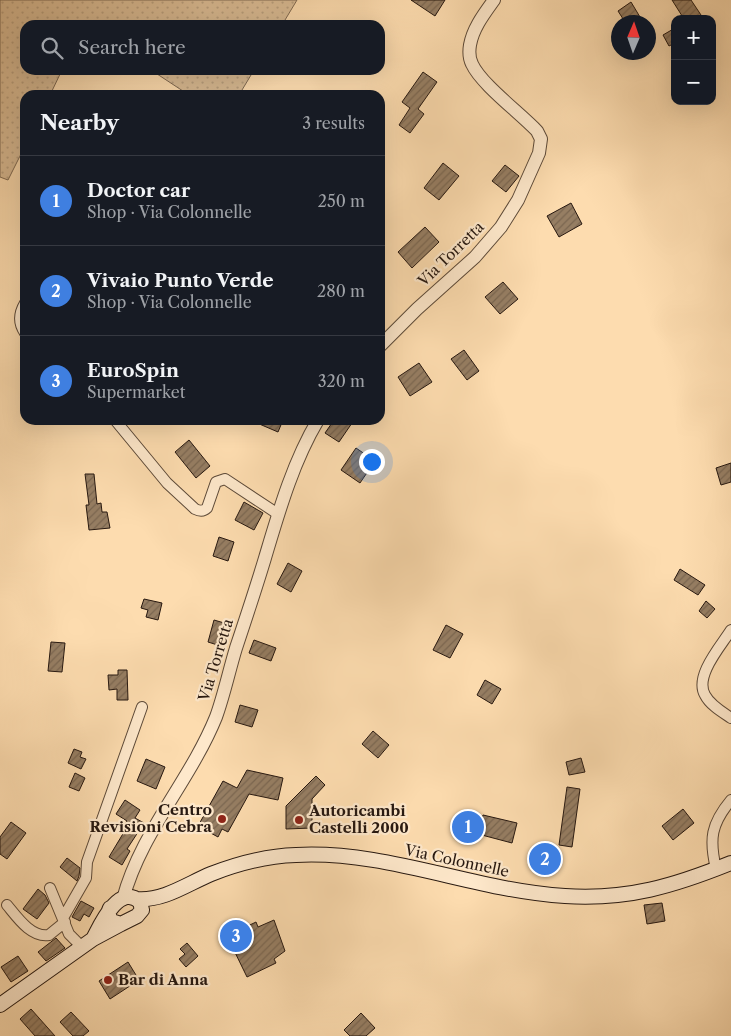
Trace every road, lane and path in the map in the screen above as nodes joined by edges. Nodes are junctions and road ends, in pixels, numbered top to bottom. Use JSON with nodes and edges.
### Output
{"nodes":[{"id":1,"x":494,"y":0,"type":"edge"},
{"id":2,"x":385,"y":341,"type":"edge"},
{"id":3,"x":119,"y":425,"type":"edge"},
{"id":4,"x":316,"y":425,"type":"edge"},
{"id":5,"x":278,"y":514,"type":"junction"},
{"id":6,"x":731,"y":630,"type":"edge"},
{"id":7,"x":142,"y":707,"type":"dead end"},
{"id":8,"x":731,"y":718,"type":"edge"},
{"id":9,"x":731,"y":800,"type":"edge"},
{"id":10,"x":731,"y":863,"type":"edge"},
{"id":11,"x":716,"y":869,"type":"junction"},
{"id":12,"x":50,"y":888,"type":"dead end"},
{"id":13,"x":138,"y":902,"type":"junction"},
{"id":14,"x":7,"y":905,"type":"dead end"},
{"id":15,"x":110,"y":908,"type":"junction"},
{"id":16,"x":64,"y":920,"type":"junction"},
{"id":17,"x":121,"y":924,"type":"junction"},
{"id":18,"x":87,"y":943,"type":"junction"},
{"id":19,"x":0,"y":1005,"type":"edge"}],
"edges":[{"from":1,"to":2,"type":"street","name":"Via Torretta"},
{"from":3,"to":5,"type":"street"},
{"from":4,"to":5,"type":"street","name":"Via Torretta"},
{"from":5,"to":13,"type":"street","name":"Via Torretta"},
{"from":6,"to":8,"type":"street"},
{"from":7,"to":16,"type":"street"},
{"from":9,"to":11,"type":"street"},
{"from":10,"to":11,"type":"main road","name":"Via Colonnelle"},
{"from":11,"to":13,"type":"main road","name":"Via Colonnelle"},
{"from":12,"to":16,"type":"street"},
{"from":13,"to":15,"type":"main road","name":"Via Colonnelle"},
{"from":13,"to":17,"type":"main road","name":"Via Colonnelle"},
{"from":14,"to":16,"type":"street"},
{"from":15,"to":17,"type":"main road"},
{"from":15,"to":18,"type":"main road","name":"Via Colonnelle"},
{"from":16,"to":18,"type":"street"},
{"from":17,"to":18,"type":"main road","name":"Via Colonnelle"},
{"from":18,"to":19,"type":"main road","name":"Via Colonnelle"}]}
